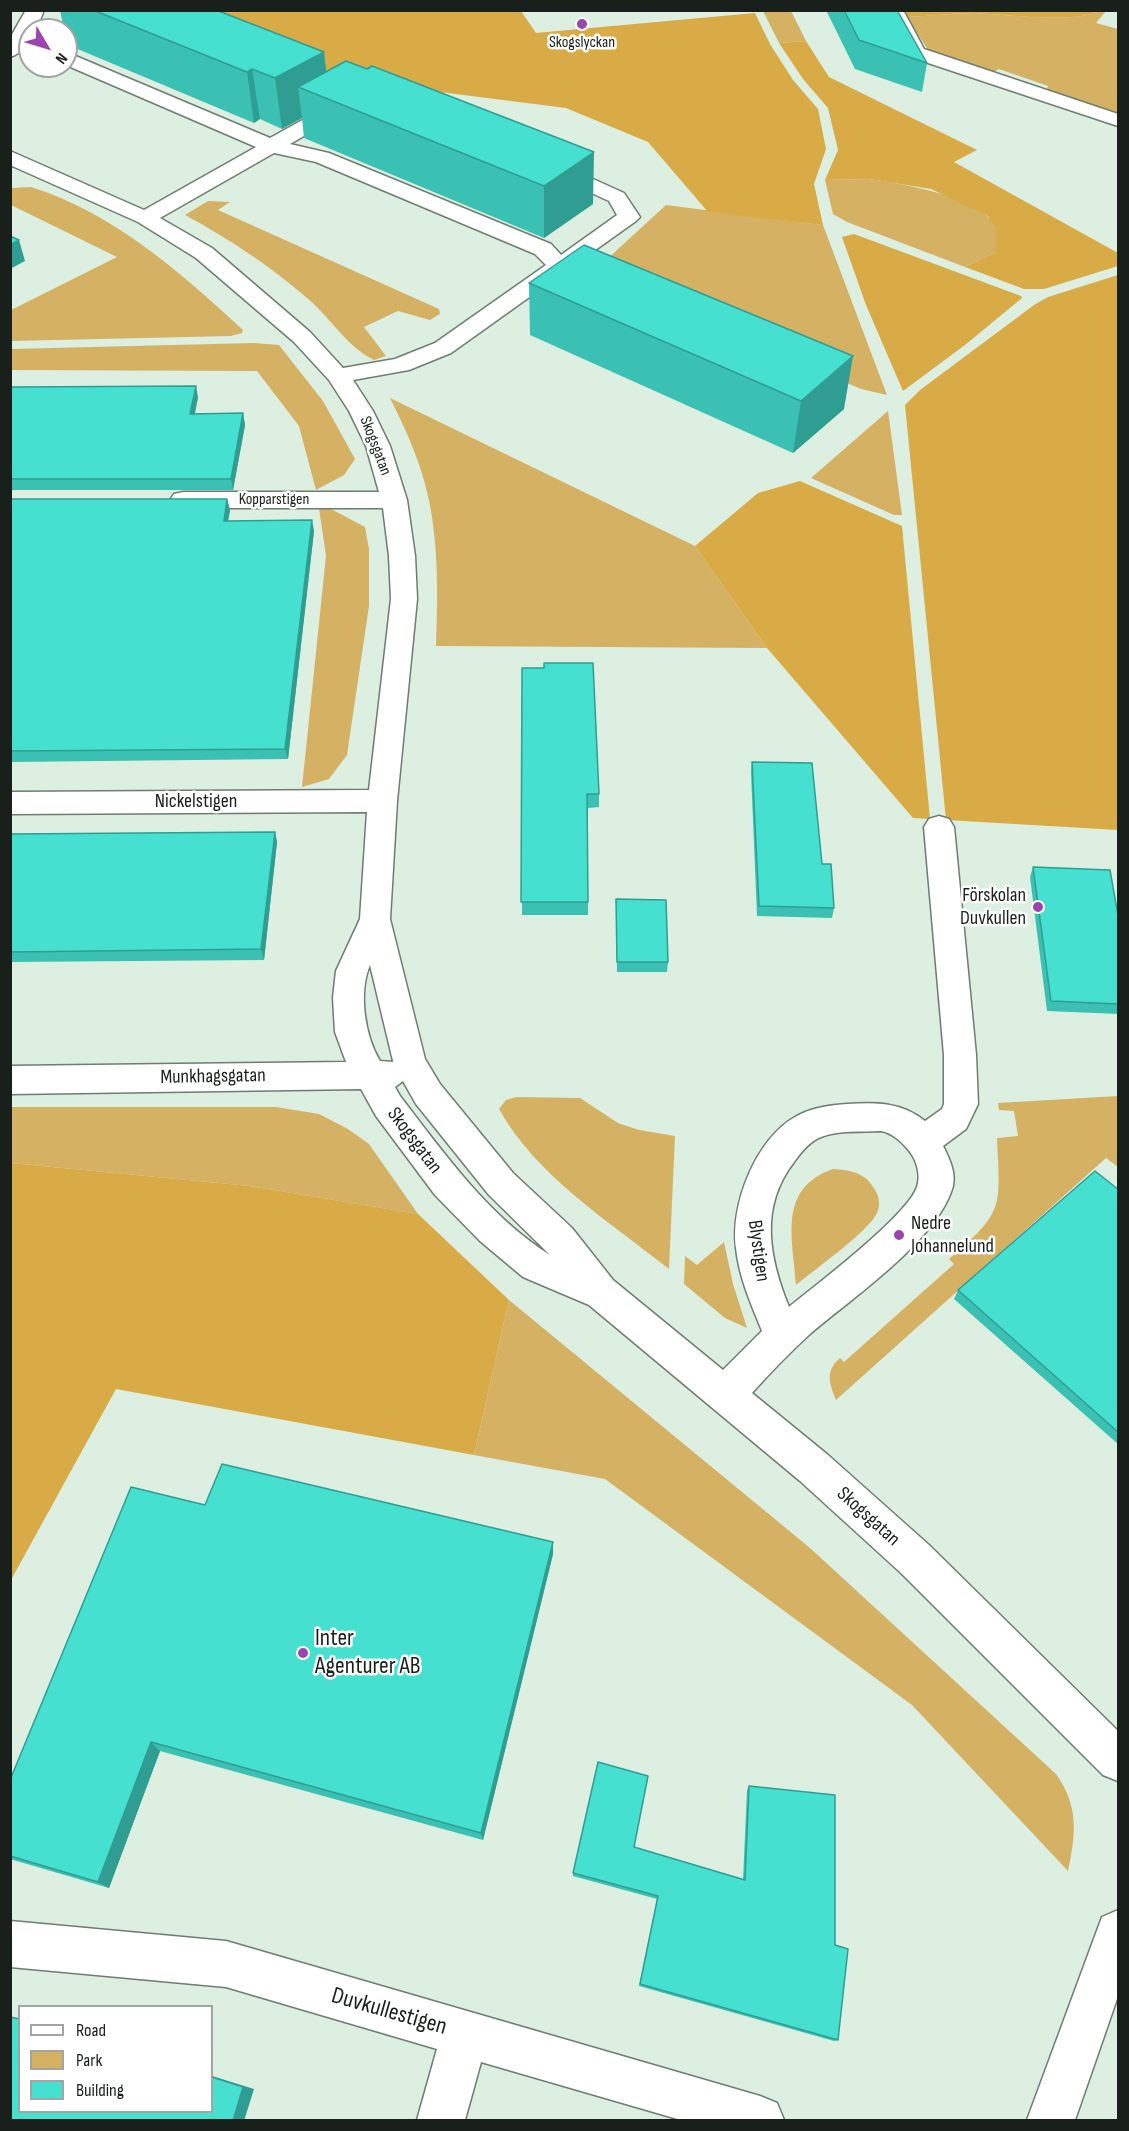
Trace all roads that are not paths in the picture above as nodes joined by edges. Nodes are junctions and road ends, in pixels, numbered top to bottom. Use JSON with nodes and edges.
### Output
{"nodes":[{"id":1,"x":894,"y":10,"type":"edge"},
{"id":2,"x":78,"y":63,"type":"edge"},
{"id":3,"x":337,"y":87,"type":"edge"},
{"id":4,"x":1119,"y":120,"type":"edge"},
{"id":5,"x":271,"y":146,"type":"junction"},
{"id":6,"x":530,"y":159,"type":"edge"},
{"id":7,"x":15,"y":163,"type":"edge"},
{"id":8,"x":145,"y":218,"type":"junction"},
{"id":9,"x":562,"y":236,"type":"dead end"},
{"id":10,"x":543,"y":249,"type":"junction"},
{"id":11,"x":559,"y":266,"type":"junction"},
{"id":12,"x":339,"y":376,"type":"junction"},
{"id":13,"x":154,"y":500,"type":"edge"},
{"id":14,"x":394,"y":500,"type":"junction"},
{"id":15,"x":382,"y":801,"type":"junction"},
{"id":16,"x":10,"y":802,"type":"edge"},
{"id":17,"x":939,"y":827,"type":"dead end"},
{"id":18,"x":375,"y":920,"type":"junction"},
{"id":19,"x":416,"y":1075,"type":"junction"},
{"id":20,"x":370,"y":1076,"type":"junction"},
{"id":21,"x":10,"y":1080,"type":"edge"},
{"id":22,"x":923,"y":1142,"type":"junction"},
{"id":23,"x":600,"y":1292,"type":"junction"},
{"id":24,"x":782,"y":1335,"type":"junction"},
{"id":25,"x":726,"y":1394,"type":"junction"},
{"id":26,"x":1119,"y":1760,"type":"edge"},
{"id":27,"x":1119,"y":1933,"type":"edge"},
{"id":28,"x":10,"y":1944,"type":"edge"},
{"id":29,"x":465,"y":2033,"type":"junction"},
{"id":30,"x":441,"y":2121,"type":"edge"},
{"id":31,"x":760,"y":2121,"type":"edge"},
{"id":32,"x":1051,"y":2121,"type":"edge"}],
"edges":[{"from":1,"to":4,"type":"street"},
{"from":2,"to":5,"type":"street"},
{"from":3,"to":5,"type":"street"},
{"from":5,"to":8,"type":"street"},
{"from":5,"to":10,"type":"street"},
{"from":6,"to":11,"type":"street"},
{"from":7,"to":8,"type":"street","name":"Skogsgatan"},
{"from":8,"to":12,"type":"street","name":"Skogsgatan"},
{"from":9,"to":10,"type":"street"},
{"from":10,"to":11,"type":"street"},
{"from":11,"to":12,"type":"street"},
{"from":12,"to":14,"type":"street","name":"Skogsgatan"},
{"from":13,"to":14,"type":"street","name":"Kopparstigen"},
{"from":14,"to":15,"type":"street","name":"Skogsgatan"},
{"from":15,"to":16,"type":"street","name":"Nickelstigen"},
{"from":15,"to":18,"type":"street","name":"Skogsgatan"},
{"from":17,"to":22,"type":"street"},
{"from":18,"to":19,"type":"street","name":"Skogsgatan"},
{"from":18,"to":20,"type":"street","name":"Skogsgatan"},
{"from":19,"to":20,"type":"street","name":"Munkhagsgatan"},
{"from":19,"to":23,"type":"street","name":"Skogsgatan"},
{"from":20,"to":21,"type":"street","name":"Munkhagsgatan"},
{"from":20,"to":23,"type":"street","name":"Skogsgatan"},
{"from":22,"to":24,"type":"street"},
{"from":22,"to":24,"type":"street","name":"Blystigen"},
{"from":23,"to":25,"type":"street","name":"Skogsgatan"},
{"from":24,"to":25,"type":"street"},
{"from":25,"to":26,"type":"street","name":"Skogsgatan"},
{"from":27,"to":32,"type":"street"},
{"from":28,"to":29,"type":"street","name":"Duvkullestigen"},
{"from":29,"to":30,"type":"street"},
{"from":29,"to":31,"type":"street","name":"Duvkullestigen"}]}
